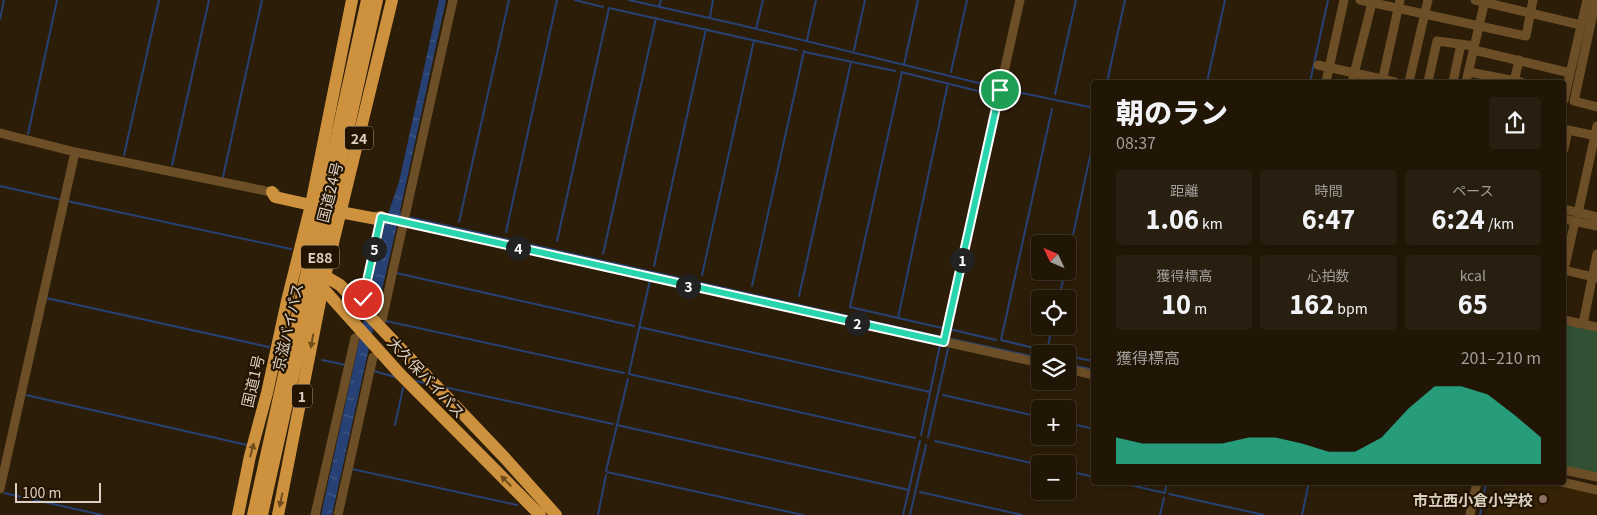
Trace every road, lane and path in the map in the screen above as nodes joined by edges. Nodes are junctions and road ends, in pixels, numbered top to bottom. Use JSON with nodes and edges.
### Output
{"nodes":[{"id":1,"x":352,"y":0,"type":"edge"},
{"id":2,"x":359,"y":0,"type":"edge"},
{"id":3,"x":367,"y":0,"type":"edge"},
{"id":4,"x":377,"y":0,"type":"edge"},
{"id":5,"x":386,"y":0,"type":"edge"},
{"id":6,"x":392,"y":0,"type":"edge"},
{"id":7,"x":453,"y":0,"type":"edge"},
{"id":8,"x":1020,"y":0,"type":"edge"},
{"id":9,"x":1344,"y":0,"type":"edge"},
{"id":10,"x":1360,"y":0,"type":"edge"},
{"id":11,"x":1428,"y":0,"type":"edge"},
{"id":12,"x":1533,"y":0,"type":"edge"},
{"id":13,"x":1586,"y":0,"type":"edge"},
{"id":14,"x":1596,"y":0,"type":"edge"},
{"id":15,"x":1481,"y":1,"type":"edge"},
{"id":16,"x":1372,"y":3,"type":"junction"},
{"id":17,"x":1399,"y":4,"type":"edge"},
{"id":18,"x":1530,"y":13,"type":"junction"},
{"id":19,"x":1424,"y":14,"type":"junction"},
{"id":20,"x":1479,"y":25,"type":"junction"},
{"id":21,"x":1581,"y":25,"type":"junction"},
{"id":22,"x":1526,"y":36,"type":"junction"},
{"id":23,"x":1461,"y":44,"type":"junction"},
{"id":24,"x":1523,"y":46,"type":"dead end"},
{"id":25,"x":1474,"y":48,"type":"junction"},
{"id":26,"x":1519,"y":60,"type":"junction"},
{"id":27,"x":1318,"y":65,"type":"dead end"},
{"id":28,"x":1330,"y":68,"type":"junction"},
{"id":29,"x":1469,"y":72,"type":"junction"},
{"id":30,"x":1570,"y":72,"type":"junction"},
{"id":31,"x":1353,"y":78,"type":"edge"},
{"id":32,"x":1327,"y":80,"type":"edge"},
{"id":33,"x":1372,"y":80,"type":"edge"},
{"id":34,"x":1382,"y":80,"type":"edge"},
{"id":35,"x":1409,"y":80,"type":"edge"},
{"id":36,"x":1428,"y":80,"type":"edge"},
{"id":37,"x":1453,"y":80,"type":"edge"},
{"id":38,"x":1467,"y":80,"type":"edge"},
{"id":39,"x":1507,"y":80,"type":"edge"},
{"id":40,"x":1516,"y":80,"type":"edge"},
{"id":41,"x":1566,"y":88,"type":"edge"},
{"id":42,"x":1597,"y":107,"type":"edge"},
{"id":43,"x":1596,"y":132,"type":"edge"},
{"id":44,"x":0,"y":133,"type":"edge"},
{"id":45,"x":1566,"y":140,"type":"edge"},
{"id":46,"x":358,"y":144,"type":"junction"},
{"id":47,"x":75,"y":152,"type":"junction"},
{"id":48,"x":348,"y":182,"type":"junction"},
{"id":49,"x":316,"y":184,"type":"junction"},
{"id":50,"x":272,"y":192,"type":"joint"},
{"id":51,"x":308,"y":202,"type":"junction"},
{"id":52,"x":344,"y":211,"type":"junction"},
{"id":53,"x":1566,"y":211,"type":"edge"},
{"id":54,"x":1576,"y":217,"type":"junction"},
{"id":55,"x":1597,"y":217,"type":"edge"},
{"id":56,"x":382,"y":218,"type":"junction"},
{"id":57,"x":1566,"y":219,"type":"edge"},
{"id":58,"x":401,"y":222,"type":"junction"},
{"id":59,"x":1597,"y":226,"type":"edge"},
{"id":60,"x":299,"y":254,"type":"junction"},
{"id":61,"x":1597,"y":254,"type":"edge"},
{"id":62,"x":1566,"y":261,"type":"edge"},
{"id":63,"x":1566,"y":270,"type":"edge"},
{"id":64,"x":310,"y":272,"type":"junction"},
{"id":65,"x":325,"y":276,"type":"junction"},
{"id":66,"x":1595,"y":277,"type":"edge"},
{"id":67,"x":340,"y":285,"type":"junction"},
{"id":68,"x":323,"y":289,"type":"junction"},
{"id":69,"x":362,"y":307,"type":"junction"},
{"id":70,"x":317,"y":314,"type":"junction"},
{"id":71,"x":1566,"y":320,"type":"edge"},
{"id":72,"x":1583,"y":324,"type":"junction"},
{"id":73,"x":1597,"y":327,"type":"edge"},
{"id":74,"x":358,"y":331,"type":"junction"},
{"id":75,"x":376,"y":338,"type":"junction"},
{"id":76,"x":945,"y":339,"type":"junction"},
{"id":77,"x":1031,"y":360,"type":"edge"},
{"id":78,"x":1076,"y":371,"type":"edge"},
{"id":79,"x":1091,"y":373,"type":"edge"},
{"id":80,"x":267,"y":393,"type":"junction"},
{"id":81,"x":1566,"y":470,"type":"edge"},
{"id":82,"x":1597,"y":477,"type":"edge"},
{"id":83,"x":1566,"y":483,"type":"edge"},
{"id":84,"x":1476,"y":485,"type":"edge"},
{"id":85,"x":0,"y":489,"type":"edge"},
{"id":86,"x":1597,"y":490,"type":"edge"},
{"id":87,"x":238,"y":515,"type":"edge"},
{"id":88,"x":253,"y":515,"type":"edge"},
{"id":89,"x":262,"y":515,"type":"edge"},
{"id":90,"x":278,"y":515,"type":"edge"},
{"id":91,"x":315,"y":515,"type":"edge"},
{"id":92,"x":338,"y":515,"type":"edge"},
{"id":93,"x":540,"y":515,"type":"edge"},
{"id":94,"x":556,"y":515,"type":"edge"},
{"id":95,"x":1470,"y":515,"type":"edge"}],
"edges":[{"from":1,"to":49,"type":"highway","name":"国道24号","number":"24"},
{"from":2,"to":49,"type":"highway"},
{"from":3,"to":88,"type":"highway","name":"京滋バイパス","number":"E88","bridge":true},
{"from":4,"to":89,"type":"highway","name":"京滋バイパス","number":"E88","bridge":true},
{"from":5,"to":48,"type":"highway"},
{"from":6,"to":46,"type":"highway","name":"国道24号","number":"24"},
{"from":7,"to":58,"type":"street"},
{"from":8,"to":76,"type":"street"},
{"from":9,"to":28,"type":"street"},
{"from":10,"to":16,"type":"street"},
{"from":11,"to":19,"type":"street"},
{"from":12,"to":18,"type":"street"},
{"from":13,"to":21,"type":"street"},
{"from":14,"to":42,"type":"street"},
{"from":15,"to":18,"type":"street"},
{"from":15,"to":20,"type":"street"},
{"from":16,"to":17,"type":"street"},
{"from":16,"to":31,"type":"street"},
{"from":17,"to":19,"type":"street"},
{"from":17,"to":34,"type":"street"},
{"from":18,"to":21,"type":"street"},
{"from":18,"to":22,"type":"street"},
{"from":19,"to":20,"type":"street"},
{"from":19,"to":35,"type":"street"},
{"from":20,"to":22,"type":"street"},
{"from":20,"to":25,"type":"street"},
{"from":21,"to":30,"type":"street"},
{"from":22,"to":24,"type":"street"},
{"from":23,"to":25,"type":"street"},
{"from":23,"to":36,"type":"street"},
{"from":23,"to":37,"type":"street"},
{"from":25,"to":26,"type":"street"},
{"from":25,"to":29,"type":"street"},
{"from":26,"to":30,"type":"street"},
{"from":26,"to":40,"type":"street"},
{"from":27,"to":28,"type":"street"},
{"from":28,"to":31,"type":"street"},
{"from":28,"to":32,"type":"street"},
{"from":29,"to":38,"type":"street"},
{"from":29,"to":39,"type":"street"},
{"from":30,"to":41,"type":"street"},
{"from":31,"to":33,"type":"street"},
{"from":43,"to":45,"type":"street"},
{"from":43,"to":54,"type":"street"},
{"from":44,"to":47,"type":"street"},
{"from":46,"to":48,"type":"highway","name":"国道24号","number":"24"},
{"from":46,"to":52,"type":"highway"},
{"from":47,"to":50,"type":"street"},
{"from":47,"to":85,"type":"street"},
{"from":48,"to":52,"type":"highway","name":"国道24号","number":"24"},
{"from":49,"to":51,"type":"highway","name":"国道24号","number":"24"},
{"from":50,"to":51,"type":"highway"},
{"from":51,"to":60,"type":"highway","name":"国道24号","number":"24"},
{"from":52,"to":56,"type":"highway"},
{"from":52,"to":65,"type":"highway","name":"国道24号","number":"24"},
{"from":52,"to":67,"type":"highway"},
{"from":53,"to":54,"type":"street"},
{"from":54,"to":55,"type":"street"},
{"from":54,"to":57,"type":"street"},
{"from":54,"to":59,"type":"street"},
{"from":54,"to":62,"type":"street"},
{"from":56,"to":58,"type":"street"},
{"from":56,"to":69,"type":"street"},
{"from":58,"to":75,"type":"street"},
{"from":58,"to":76,"type":"street"},
{"from":60,"to":64,"type":"highway","name":"大久保バイパス"},
{"from":60,"to":80,"type":"highway","name":"国道1号"},
{"from":61,"to":66,"type":"street"},
{"from":63,"to":66,"type":"street"},
{"from":64,"to":65,"type":"highway","name":"大久保バイパス"},
{"from":64,"to":68,"type":"highway","name":"大久保バイパス"},
{"from":64,"to":80,"type":"highway"},
{"from":65,"to":67,"type":"highway","name":"大久保バイパス"},
{"from":65,"to":68,"type":"highway","number":"1"},
{"from":66,"to":72,"type":"street"},
{"from":67,"to":69,"type":"highway","name":"大久保バイパス"},
{"from":68,"to":70,"type":"highway","number":"1"},
{"from":68,"to":74,"type":"highway","name":"大久保バイパス"},
{"from":69,"to":74,"type":"street"},
{"from":69,"to":75,"type":"highway","name":"大久保バイパス"},
{"from":70,"to":74,"type":"highway"},
{"from":70,"to":90,"type":"highway","number":"1","one_way":true},
{"from":71,"to":72,"type":"street"},
{"from":72,"to":73,"type":"street"},
{"from":74,"to":75,"type":"highway","name":"大久保バイパス"},
{"from":74,"to":91,"type":"street"},
{"from":75,"to":92,"type":"street"},
{"from":93,"to":75,"type":"highway","name":"大久保バイパス","one_way":true},
{"from":75,"to":94,"type":"highway","name":"大久保バイパス"},
{"from":76,"to":77,"type":"street"},
{"from":78,"to":79,"type":"street"},
{"from":87,"to":80,"type":"highway","name":"国道1号","one_way":true},
{"from":81,"to":82,"type":"street"},
{"from":83,"to":86,"type":"street"},
{"from":84,"to":95,"type":"street"}]}
